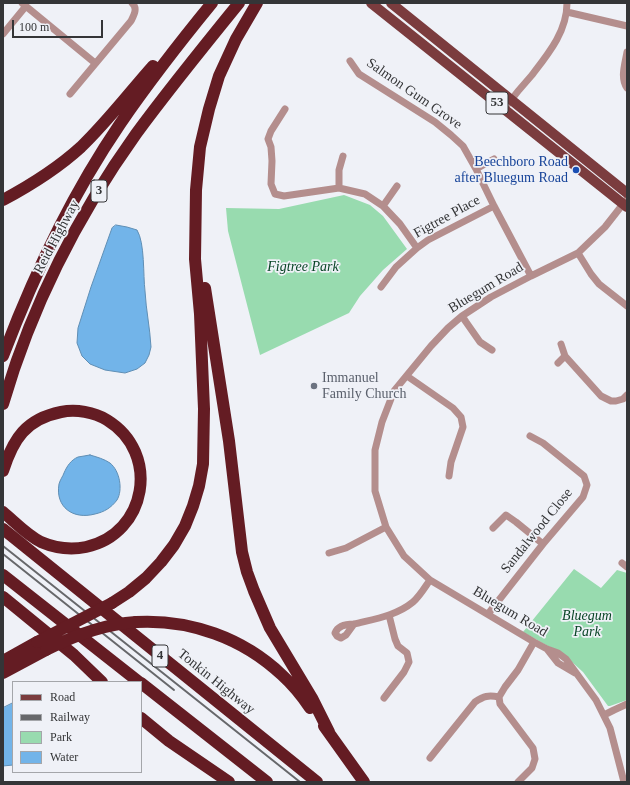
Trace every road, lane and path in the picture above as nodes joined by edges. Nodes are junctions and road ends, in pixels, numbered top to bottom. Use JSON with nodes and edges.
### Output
{"nodes":[{"id":1,"x":209,"y":3,"type":"edge"},
{"id":2,"x":212,"y":3,"type":"edge"},
{"id":3,"x":239,"y":3,"type":"edge"},
{"id":4,"x":257,"y":3,"type":"edge"},
{"id":5,"x":371,"y":3,"type":"edge"},
{"id":6,"x":391,"y":3,"type":"edge"},
{"id":7,"x":567,"y":3,"type":"edge"},
{"id":8,"x":133,"y":4,"type":"edge"},
{"id":9,"x":24,"y":5,"type":"edge"},
{"id":10,"x":567,"y":12,"type":"junction"},
{"id":11,"x":627,"y":26,"type":"edge"},
{"id":12,"x":3,"y":34,"type":"edge"},
{"id":13,"x":627,"y":52,"type":"edge"},
{"id":14,"x":350,"y":61,"type":"dead end"},
{"id":15,"x":95,"y":63,"type":"junction"},
{"id":16,"x":627,"y":88,"type":"edge"},
{"id":17,"x":70,"y":94,"type":"dead end"},
{"id":18,"x":511,"y":100,"type":"junction"},
{"id":19,"x":285,"y":109,"type":"dead end"},
{"id":20,"x":504,"y":109,"type":"junction"},
{"id":21,"x":344,"y":156,"type":"dead end"},
{"id":22,"x":494,"y":159,"type":"dead end"},
{"id":23,"x":476,"y":169,"type":"junction"},
{"id":24,"x":397,"y":186,"type":"dead end"},
{"id":25,"x":339,"y":188,"type":"junction"},
{"id":26,"x":627,"y":193,"type":"edge"},
{"id":27,"x":3,"y":200,"type":"edge"},
{"id":28,"x":626,"y":203,"type":"edge"},
{"id":29,"x":383,"y":206,"type":"junction"},
{"id":30,"x":494,"y":206,"type":"junction"},
{"id":31,"x":196,"y":224,"type":"junction"},
{"id":32,"x":417,"y":248,"type":"junction"},
{"id":33,"x":578,"y":253,"type":"junction"},
{"id":34,"x":531,"y":276,"type":"junction"},
{"id":35,"x":381,"y":287,"type":"dead end"},
{"id":36,"x":627,"y":306,"type":"edge"},
{"id":37,"x":462,"y":316,"type":"junction"},
{"id":38,"x":561,"y":344,"type":"dead end"},
{"id":39,"x":492,"y":350,"type":"dead end"},
{"id":40,"x":3,"y":356,"type":"edge"},
{"id":41,"x":565,"y":356,"type":"junction"},
{"id":42,"x":558,"y":363,"type":"dead end"},
{"id":43,"x":407,"y":376,"type":"junction"},
{"id":44,"x":627,"y":395,"type":"edge"},
{"id":45,"x":3,"y":404,"type":"edge"},
{"id":46,"x":530,"y":436,"type":"dead end"},
{"id":47,"x":3,"y":471,"type":"edge"},
{"id":48,"x":449,"y":476,"type":"dead end"},
{"id":49,"x":3,"y":512,"type":"edge"},
{"id":50,"x":386,"y":527,"type":"junction"},
{"id":51,"x":493,"y":528,"type":"dead end"},
{"id":52,"x":3,"y":529,"type":"edge"},
{"id":53,"x":543,"y":544,"type":"junction"},
{"id":54,"x":329,"y":553,"type":"dead end"},
{"id":55,"x":3,"y":575,"type":"edge"},
{"id":56,"x":430,"y":580,"type":"junction"},
{"id":57,"x":3,"y":597,"type":"edge"},
{"id":58,"x":488,"y":614,"type":"junction"},
{"id":59,"x":389,"y":616,"type":"junction"},
{"id":60,"x":354,"y":624,"type":"dead end"},
{"id":61,"x":534,"y":642,"type":"junction"},
{"id":62,"x":3,"y":661,"type":"edge"},
{"id":63,"x":3,"y":673,"type":"edge"},
{"id":64,"x":101,"y":681,"type":"edge"},
{"id":65,"x":137,"y":681,"type":"edge"},
{"id":66,"x":142,"y":685,"type":"edge"},
{"id":67,"x":499,"y":697,"type":"junction"},
{"id":68,"x":384,"y":698,"type":"dead end"},
{"id":69,"x":627,"y":704,"type":"edge"},
{"id":70,"x":604,"y":715,"type":"junction"},
{"id":71,"x":142,"y":719,"type":"edge"},
{"id":72,"x":329,"y":732,"type":"junction"},
{"id":73,"x":430,"y":758,"type":"dead end"},
{"id":74,"x":624,"y":777,"type":"edge"},
{"id":75,"x":229,"y":782,"type":"edge"},
{"id":76,"x":267,"y":782,"type":"edge"},
{"id":77,"x":318,"y":782,"type":"edge"},
{"id":78,"x":364,"y":782,"type":"edge"},
{"id":79,"x":518,"y":782,"type":"edge"}],
"edges":[{"from":1,"to":27,"type":"highway"},
{"from":2,"to":40,"type":"highway","name":"Reid Highway","number":"3"},
{"from":3,"to":45,"type":"highway","name":"Reid Highway","number":"3"},
{"from":4,"to":31,"type":"highway"},
{"from":5,"to":20,"type":"main road","number":"53"},
{"from":6,"to":18,"type":"main road","number":"53"},
{"from":7,"to":10,"type":"street"},
{"from":8,"to":15,"type":"street"},
{"from":9,"to":12,"type":"street"},
{"from":9,"to":15,"type":"street"},
{"from":10,"to":11,"type":"street"},
{"from":10,"to":18,"type":"street"},
{"from":13,"to":16,"type":"street"},
{"from":14,"to":23,"type":"street","name":"Salmon Gum Grove"},
{"from":15,"to":17,"type":"street"},
{"from":18,"to":20,"type":"street"},
{"from":18,"to":26,"type":"main road","number":"53"},
{"from":19,"to":25,"type":"street"},
{"from":20,"to":28,"type":"main road","number":"53"},
{"from":21,"to":25,"type":"street"},
{"from":22,"to":23,"type":"street"},
{"from":23,"to":30,"type":"street","name":"Salmon Gum Grove"},
{"from":24,"to":29,"type":"street"},
{"from":25,"to":29,"type":"street"},
{"from":28,"to":33,"type":"street","name":"Bluegum Road"},
{"from":29,"to":32,"type":"street"},
{"from":30,"to":32,"type":"street","name":"Figtree Place"},
{"from":30,"to":34,"type":"street","name":"Salmon Gum Grove"},
{"from":31,"to":62,"type":"highway","bridge":true},
{"from":31,"to":72,"type":"highway"},
{"from":32,"to":35,"type":"street","name":"Figtree Place"},
{"from":33,"to":34,"type":"street","name":"Bluegum Road"},
{"from":33,"to":36,"type":"street"},
{"from":34,"to":37,"type":"street","name":"Bluegum Road"},
{"from":37,"to":39,"type":"street"},
{"from":37,"to":43,"type":"street","name":"Bluegum Road"},
{"from":38,"to":41,"type":"street"},
{"from":41,"to":42,"type":"street"},
{"from":41,"to":44,"type":"street"},
{"from":43,"to":48,"type":"street"},
{"from":43,"to":50,"type":"street","name":"Bluegum Road"},
{"from":46,"to":53,"type":"street","name":"Sandalwood Close"},
{"from":47,"to":49,"type":"highway"},
{"from":50,"to":54,"type":"street"},
{"from":50,"to":56,"type":"street","name":"Bluegum Road"},
{"from":51,"to":53,"type":"street"},
{"from":52,"to":77,"type":"highway","name":"Tonkin Highway","number":"4"},
{"from":53,"to":58,"type":"street","name":"Sandalwood Close"},
{"from":55,"to":65,"type":"highway","number":"4"},
{"from":56,"to":58,"type":"street","name":"Bluegum Road"},
{"from":56,"to":59,"type":"street"},
{"from":57,"to":64,"type":"highway"},
{"from":58,"to":61,"type":"street","name":"Bluegum Road"},
{"from":59,"to":60,"type":"street"},
{"from":59,"to":68,"type":"street"},
{"from":61,"to":67,"type":"street"},
{"from":61,"to":70,"type":"street","name":"Bluegum Road"},
{"from":63,"to":72,"type":"highway","bridge":true},
{"from":66,"to":76,"type":"highway","number":"4"},
{"from":67,"to":73,"type":"street"},
{"from":67,"to":79,"type":"street"},
{"from":69,"to":70,"type":"street"},
{"from":70,"to":74,"type":"street","name":"Bluegum Road"},
{"from":71,"to":75,"type":"highway"},
{"from":72,"to":78,"type":"highway"}]}
